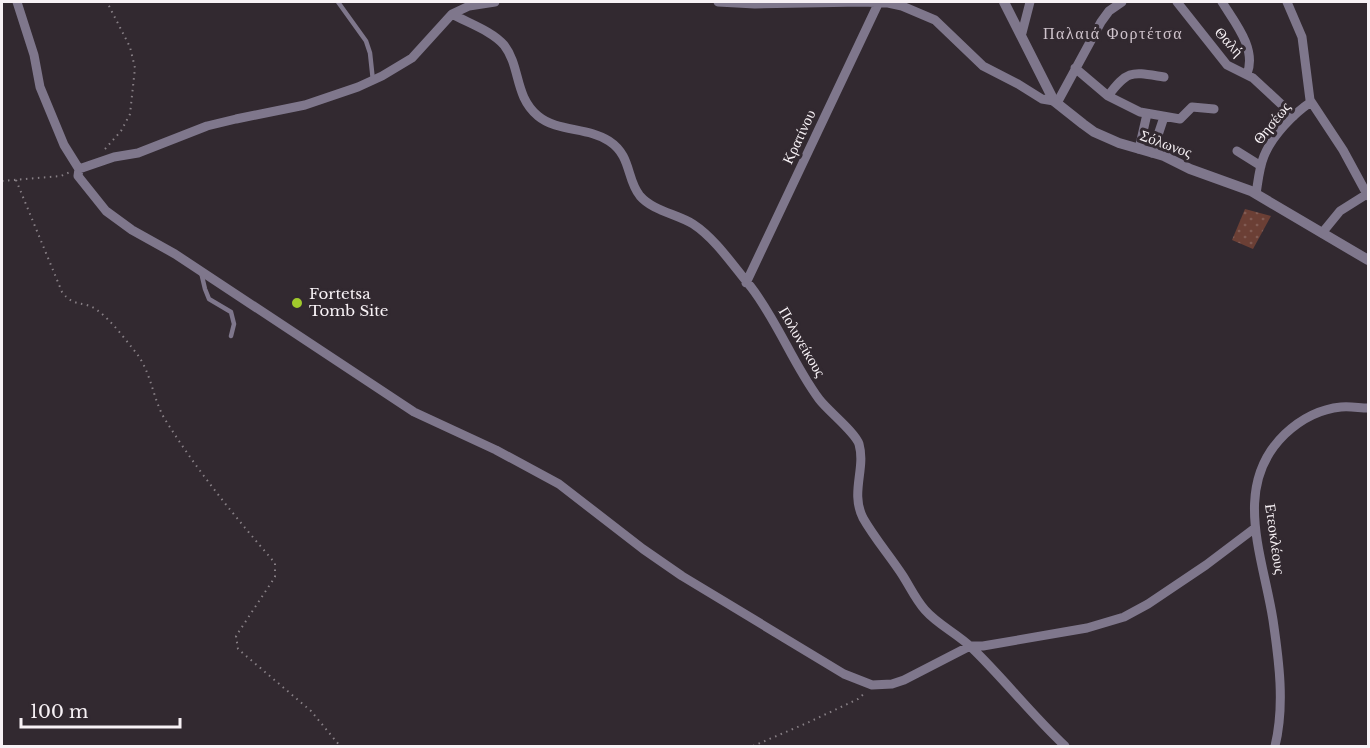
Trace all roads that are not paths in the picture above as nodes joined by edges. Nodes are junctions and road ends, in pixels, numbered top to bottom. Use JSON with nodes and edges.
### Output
{"nodes":[{"id":1,"x":17,"y":2,"type":"edge"},
{"id":2,"x":338,"y":2,"type":"edge"},
{"id":3,"x":495,"y":2,"type":"edge"},
{"id":4,"x":718,"y":2,"type":"edge"},
{"id":5,"x":1004,"y":2,"type":"edge"},
{"id":6,"x":1030,"y":2,"type":"edge"},
{"id":7,"x":1119,"y":2,"type":"edge"},
{"id":8,"x":1177,"y":2,"type":"edge"},
{"id":9,"x":1222,"y":2,"type":"edge"},
{"id":10,"x":1287,"y":2,"type":"edge"},
{"id":11,"x":878,"y":3,"type":"junction"},
{"id":12,"x":452,"y":14,"type":"junction"},
{"id":13,"x":1022,"y":33,"type":"junction"},
{"id":14,"x":1075,"y":68,"type":"junction"},
{"id":15,"x":1247,"y":74,"type":"junction"},
{"id":16,"x":1164,"y":77,"type":"dead end"},
{"id":17,"x":372,"y":81,"type":"junction"},
{"id":18,"x":1108,"y":96,"type":"junction"},
{"id":19,"x":1055,"y":102,"type":"junction"},
{"id":20,"x":1311,"y":102,"type":"junction"},
{"id":21,"x":1214,"y":109,"type":"dead end"},
{"id":22,"x":1147,"y":114,"type":"junction"},
{"id":23,"x":1294,"y":116,"type":"junction"},
{"id":24,"x":1164,"y":117,"type":"junction"},
{"id":25,"x":1139,"y":149,"type":"junction"},
{"id":26,"x":1237,"y":151,"type":"dead end"},
{"id":27,"x":1152,"y":153,"type":"junction"},
{"id":28,"x":1261,"y":166,"type":"junction"},
{"id":29,"x":79,"y":169,"type":"junction"},
{"id":30,"x":1256,"y":194,"type":"junction"},
{"id":31,"x":1368,"y":195,"type":"edge"},
{"id":32,"x":1322,"y":233,"type":"junction"},
{"id":33,"x":1368,"y":260,"type":"edge"},
{"id":34,"x":201,"y":272,"type":"junction"},
{"id":35,"x":746,"y":283,"type":"junction"},
{"id":36,"x":231,"y":336,"type":"dead end"},
{"id":37,"x":1368,"y":408,"type":"edge"},
{"id":38,"x":1255,"y":528,"type":"junction"},
{"id":39,"x":970,"y":646,"type":"junction"},
{"id":40,"x":1065,"y":747,"type":"edge"},
{"id":41,"x":1275,"y":747,"type":"edge"}],
"edges":[{"from":1,"to":29,"type":"street"},
{"from":2,"to":17,"type":"lane"},
{"from":3,"to":12,"type":"street"},
{"from":4,"to":11,"type":"street"},
{"from":5,"to":13,"type":"street","name":"Σόλωνος"},
{"from":6,"to":13,"type":"street"},
{"from":7,"to":14,"type":"street"},
{"from":8,"to":15,"type":"street","name":"Θαλή"},
{"from":9,"to":15,"type":"street"},
{"from":10,"to":20,"type":"street"},
{"from":11,"to":19,"type":"street"},
{"from":11,"to":35,"type":"street","name":"Κρατίνου"},
{"from":12,"to":17,"type":"street"},
{"from":12,"to":35,"type":"street","name":"Πολυνείκους"},
{"from":13,"to":19,"type":"street","name":"Σόλωνος"},
{"from":14,"to":18,"type":"street"},
{"from":14,"to":19,"type":"street"},
{"from":15,"to":23,"type":"street","name":"Θαλή"},
{"from":16,"to":18,"type":"street"},
{"from":17,"to":29,"type":"street"},
{"from":18,"to":22,"type":"street"},
{"from":19,"to":25,"type":"street","name":"Σόλωνος"},
{"from":20,"to":23,"type":"street","name":"Θησέως"},
{"from":20,"to":31,"type":"street"},
{"from":21,"to":24,"type":"street"},
{"from":22,"to":24,"type":"street"},
{"from":22,"to":25,"type":"street"},
{"from":23,"to":28,"type":"street","name":"Θησέως"},
{"from":24,"to":27,"type":"street"},
{"from":25,"to":27,"type":"street","name":"Σόλωνος"},
{"from":26,"to":28,"type":"street","name":"Θησέως"},
{"from":27,"to":30,"type":"street","name":"Σόλωνος"},
{"from":28,"to":30,"type":"street","name":"Θησέως"},
{"from":29,"to":34,"type":"street"},
{"from":30,"to":32,"type":"street","name":"Σόλωνος"},
{"from":31,"to":32,"type":"street"},
{"from":32,"to":33,"type":"street","name":"Σόλωνος"},
{"from":34,"to":36,"type":"lane"},
{"from":34,"to":39,"type":"street"},
{"from":35,"to":39,"type":"street","name":"Πολυνείκους"},
{"from":37,"to":38,"type":"street","name":"Ετεοκλέους"},
{"from":38,"to":39,"type":"street"},
{"from":38,"to":41,"type":"street","name":"Ετεοκλέους"},
{"from":39,"to":40,"type":"street","name":"Πολυνείκους"}]}
